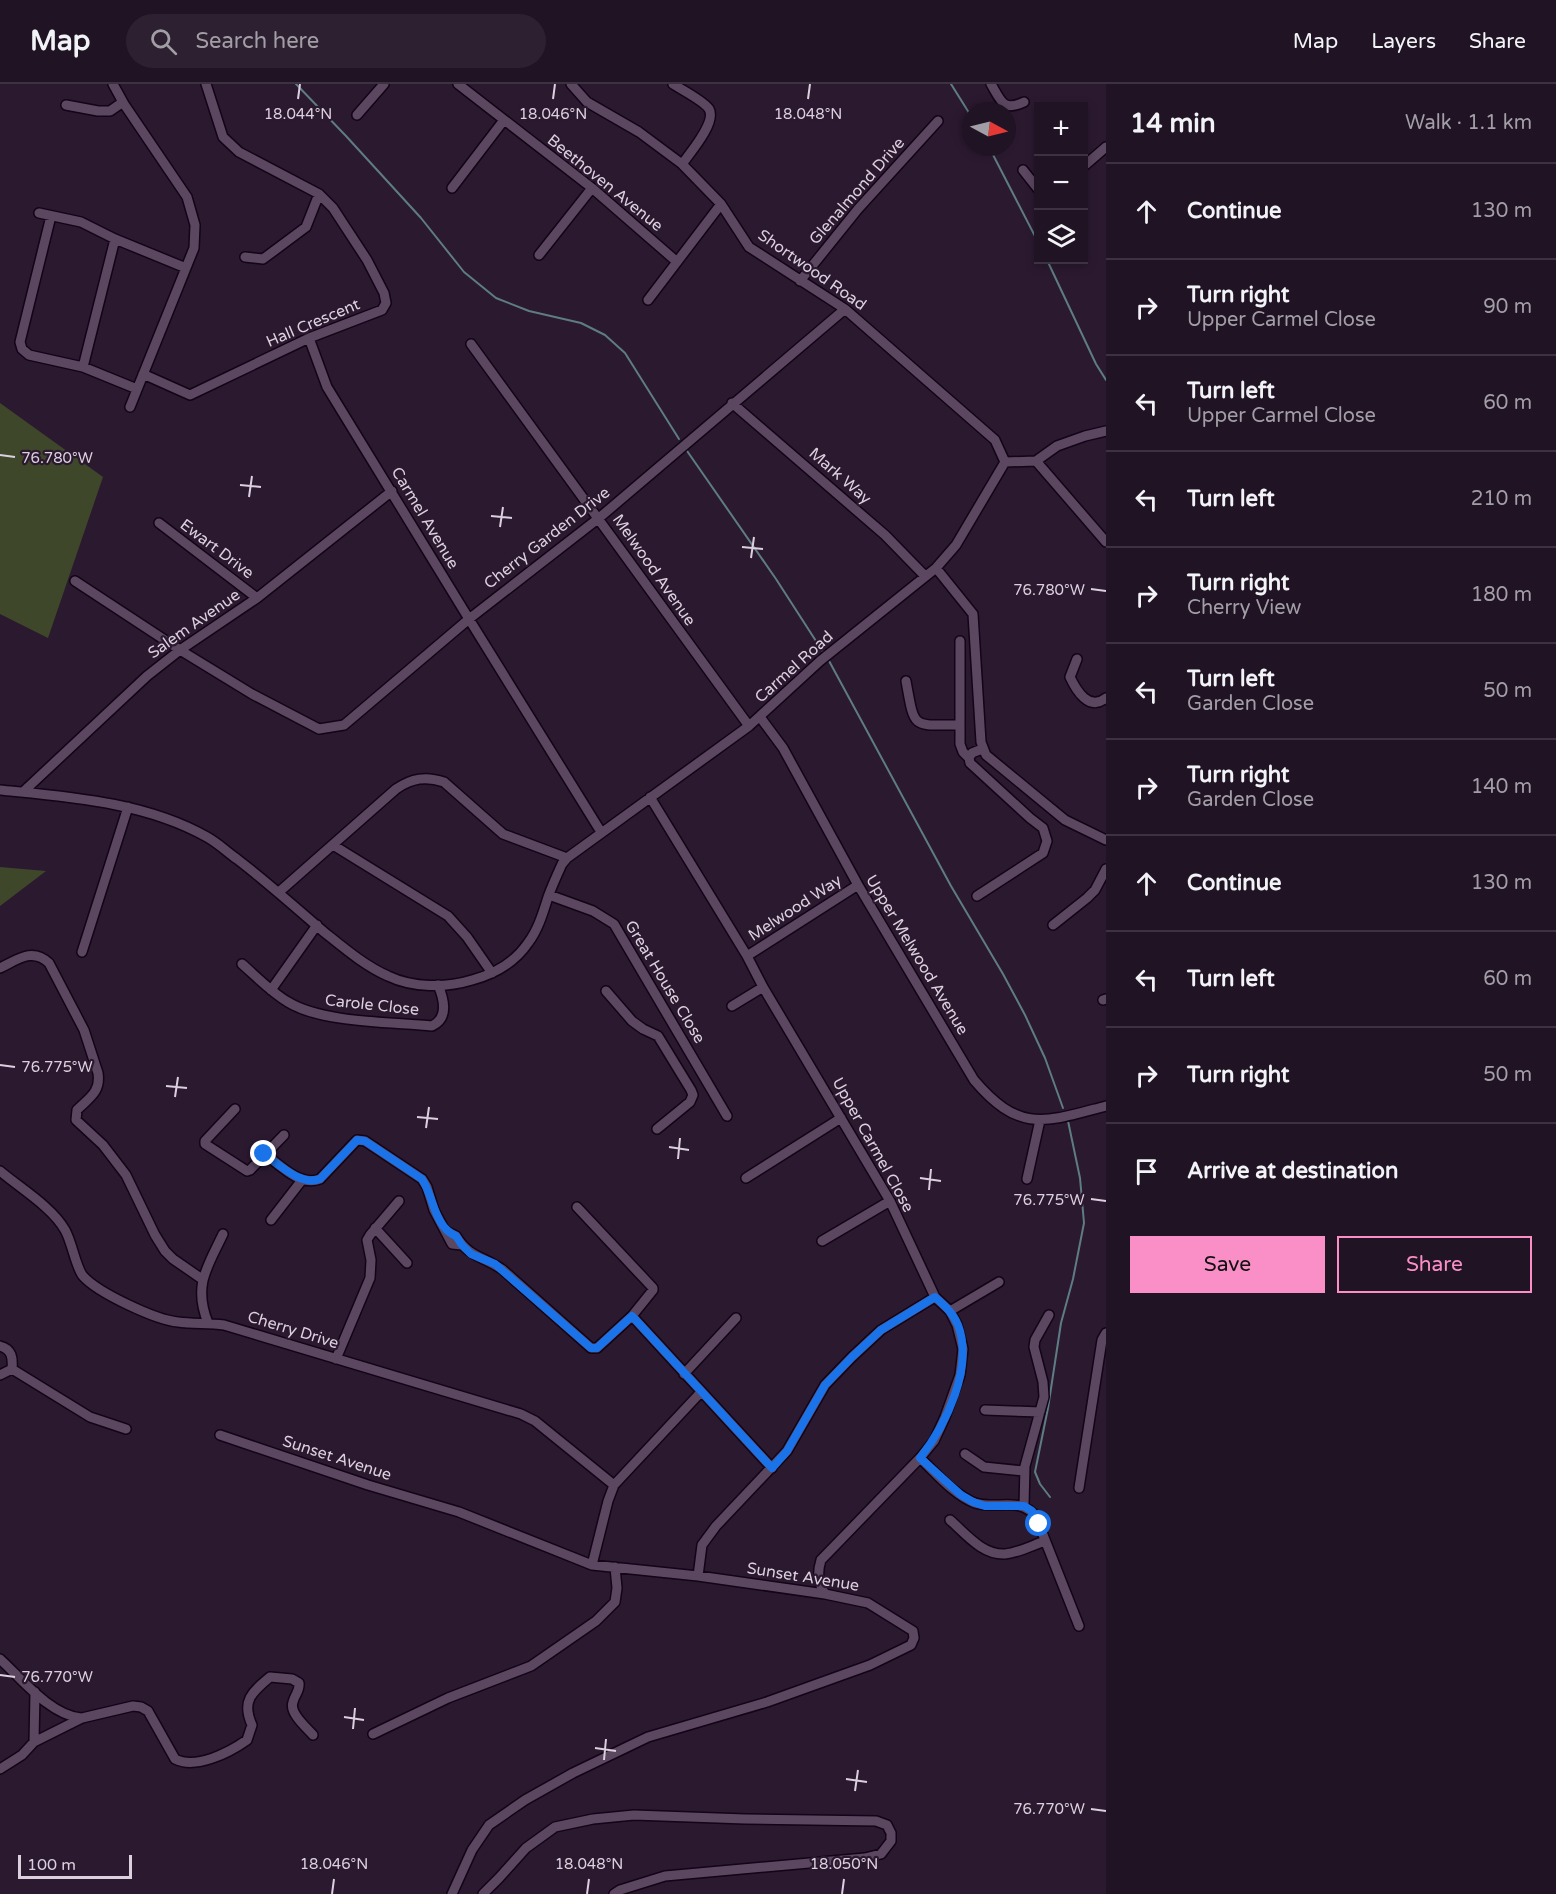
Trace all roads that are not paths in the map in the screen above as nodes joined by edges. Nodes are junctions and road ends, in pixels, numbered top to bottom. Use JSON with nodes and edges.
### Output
{"nodes":[{"id":1,"x":112,"y":84,"type":"edge"},
{"id":2,"x":206,"y":84,"type":"edge"},
{"id":3,"x":384,"y":84,"type":"edge"},
{"id":4,"x":458,"y":84,"type":"edge"},
{"id":5,"x":571,"y":84,"type":"edge"},
{"id":6,"x":673,"y":84,"type":"edge"},
{"id":7,"x":991,"y":84,"type":"edge"},
{"id":8,"x":123,"y":102,"type":"junction"},
{"id":9,"x":1024,"y":102,"type":"dead end"},
{"id":10,"x":66,"y":105,"type":"dead end"},
{"id":11,"x":357,"y":116,"type":"dead end"},
{"id":12,"x":504,"y":120,"type":"junction"},
{"id":13,"x":938,"y":121,"type":"dead end"},
{"id":14,"x":1106,"y":147,"type":"edge"},
{"id":15,"x":1088,"y":162,"type":"edge"},
{"id":16,"x":682,"y":164,"type":"junction"},
{"id":17,"x":1023,"y":170,"type":"dead end"},
{"id":18,"x":1034,"y":184,"type":"edge"},
{"id":19,"x":452,"y":188,"type":"dead end"},
{"id":20,"x":592,"y":188,"type":"junction"},
{"id":21,"x":319,"y":194,"type":"junction"},
{"id":22,"x":721,"y":204,"type":"junction"},
{"id":23,"x":39,"y":213,"type":"dead end"},
{"id":24,"x":51,"y":216,"type":"junction"},
{"id":25,"x":115,"y":239,"type":"junction"},
{"id":26,"x":539,"y":255,"type":"dead end"},
{"id":27,"x":245,"y":257,"type":"dead end"},
{"id":28,"x":676,"y":261,"type":"junction"},
{"id":29,"x":186,"y":268,"type":"junction"},
{"id":30,"x":800,"y":281,"type":"junction"},
{"id":31,"x":648,"y":300,"type":"dead end"},
{"id":32,"x":845,"y":309,"type":"junction"},
{"id":33,"x":309,"y":338,"type":"junction"},
{"id":34,"x":471,"y":344,"type":"dead end"},
{"id":35,"x":83,"y":367,"type":"junction"},
{"id":36,"x":142,"y":374,"type":"junction"},
{"id":37,"x":137,"y":388,"type":"junction"},
{"id":38,"x":732,"y":403,"type":"junction"},
{"id":39,"x":130,"y":407,"type":"dead end"},
{"id":40,"x":1106,"y":431,"type":"edge"},
{"id":41,"x":1036,"y":461,"type":"junction"},
{"id":42,"x":1005,"y":462,"type":"junction"},
{"id":43,"x":392,"y":491,"type":"junction"},
{"id":44,"x":599,"y":518,"type":"junction"},
{"id":45,"x":159,"y":523,"type":"dead end"},
{"id":46,"x":1106,"y":542,"type":"edge"},
{"id":47,"x":936,"y":568,"type":"junction"},
{"id":48,"x":925,"y":576,"type":"junction"},
{"id":49,"x":75,"y":581,"type":"dead end"},
{"id":50,"x":257,"y":598,"type":"junction"},
{"id":51,"x":469,"y":619,"type":"junction"},
{"id":52,"x":960,"y":641,"type":"dead end"},
{"id":53,"x":180,"y":650,"type":"junction"},
{"id":54,"x":1077,"y":659,"type":"dead end"},
{"id":55,"x":906,"y":681,"type":"dead end"},
{"id":56,"x":1106,"y":698,"type":"edge"},
{"id":57,"x":760,"y":717,"type":"junction"},
{"id":58,"x":960,"y":725,"type":"junction"},
{"id":59,"x":749,"y":726,"type":"junction"},
{"id":60,"x":982,"y":749,"type":"junction"},
{"id":61,"x":969,"y":758,"type":"junction"},
{"id":62,"x":0,"y":790,"type":"edge"},
{"id":63,"x":23,"y":792,"type":"junction"},
{"id":64,"x":650,"y":797,"type":"junction"},
{"id":65,"x":128,"y":807,"type":"junction"},
{"id":66,"x":601,"y":832,"type":"junction"},
{"id":67,"x":1106,"y":840,"type":"edge"},
{"id":68,"x":333,"y":845,"type":"junction"},
{"id":69,"x":567,"y":858,"type":"junction"},
{"id":70,"x":1106,"y":869,"type":"edge"},
{"id":71,"x":858,"y":885,"type":"junction"},
{"id":72,"x":279,"y":892,"type":"junction"},
{"id":73,"x":549,"y":896,"type":"junction"},
{"id":74,"x":977,"y":896,"type":"dead end"},
{"id":75,"x":317,"y":925,"type":"junction"},
{"id":76,"x":1053,"y":925,"type":"dead end"},
{"id":77,"x":82,"y":952,"type":"dead end"},
{"id":78,"x":747,"y":956,"type":"junction"},
{"id":79,"x":242,"y":964,"type":"dead end"},
{"id":80,"x":0,"y":968,"type":"edge"},
{"id":81,"x":492,"y":973,"type":"junction"},
{"id":82,"x":438,"y":985,"type":"junction"},
{"id":83,"x":763,"y":987,"type":"junction"},
{"id":84,"x":271,"y":990,"type":"junction"},
{"id":85,"x":606,"y":991,"type":"dead end"},
{"id":86,"x":732,"y":1006,"type":"dead end"},
{"id":87,"x":693,"y":1058,"type":"junction"},
{"id":88,"x":678,"y":1067,"type":"junction"},
{"id":89,"x":1106,"y":1106,"type":"edge"},
{"id":90,"x":235,"y":1109,"type":"dead end"},
{"id":91,"x":727,"y":1116,"type":"dead end"},
{"id":92,"x":841,"y":1118,"type":"junction"},
{"id":93,"x":1040,"y":1120,"type":"junction"},
{"id":94,"x":657,"y":1129,"type":"dead end"},
{"id":95,"x":284,"y":1135,"type":"dead end"},
{"id":96,"x":264,"y":1154,"type":"junction"},
{"id":97,"x":0,"y":1171,"type":"edge"},
{"id":98,"x":746,"y":1178,"type":"dead end"},
{"id":99,"x":1027,"y":1179,"type":"dead end"},
{"id":100,"x":303,"y":1180,"type":"junction"},
{"id":101,"x":399,"y":1201,"type":"dead end"},
{"id":102,"x":890,"y":1201,"type":"junction"},
{"id":103,"x":577,"y":1207,"type":"dead end"},
{"id":104,"x":271,"y":1220,"type":"dead end"},
{"id":105,"x":375,"y":1228,"type":"junction"},
{"id":106,"x":223,"y":1234,"type":"dead end"},
{"id":107,"x":822,"y":1241,"type":"dead end"},
{"id":108,"x":407,"y":1263,"type":"dead end"},
{"id":109,"x":202,"y":1279,"type":"junction"},
{"id":110,"x":999,"y":1282,"type":"dead end"},
{"id":111,"x":935,"y":1297,"type":"junction"},
{"id":112,"x":950,"y":1311,"type":"junction"},
{"id":113,"x":1049,"y":1315,"type":"dead end"},
{"id":114,"x":632,"y":1316,"type":"junction"},
{"id":115,"x":736,"y":1317,"type":"dead end"},
{"id":116,"x":208,"y":1323,"type":"junction"},
{"id":117,"x":1106,"y":1333,"type":"edge"},
{"id":118,"x":0,"y":1347,"type":"edge"},
{"id":119,"x":336,"y":1359,"type":"junction"},
{"id":120,"x":12,"y":1369,"type":"junction"},
{"id":121,"x":684,"y":1374,"type":"junction"},
{"id":122,"x":0,"y":1375,"type":"edge"},
{"id":123,"x":701,"y":1392,"type":"junction"},
{"id":124,"x":985,"y":1410,"type":"dead end"},
{"id":125,"x":1040,"y":1412,"type":"junction"},
{"id":126,"x":126,"y":1429,"type":"dead end"},
{"id":127,"x":220,"y":1435,"type":"dead end"},
{"id":128,"x":965,"y":1454,"type":"dead end"},
{"id":129,"x":920,"y":1458,"type":"junction"},
{"id":130,"x":772,"y":1468,"type":"junction"},
{"id":131,"x":1024,"y":1471,"type":"junction"},
{"id":132,"x":614,"y":1485,"type":"junction"},
{"id":133,"x":1079,"y":1488,"type":"dead end"},
{"id":134,"x":1024,"y":1506,"type":"junction"},
{"id":135,"x":950,"y":1520,"type":"dead end"},
{"id":136,"x":1045,"y":1541,"type":"junction"},
{"id":137,"x":592,"y":1565,"type":"junction"},
{"id":138,"x":615,"y":1567,"type":"junction"},
{"id":139,"x":698,"y":1576,"type":"junction"},
{"id":140,"x":825,"y":1593,"type":"junction"},
{"id":141,"x":1079,"y":1626,"type":"dead end"},
{"id":142,"x":0,"y":1659,"type":"edge"},
{"id":143,"x":35,"y":1692,"type":"junction"},
{"id":144,"x":82,"y":1718,"type":"junction"},
{"id":145,"x":373,"y":1734,"type":"dead end"},
{"id":146,"x":313,"y":1735,"type":"dead end"},
{"id":147,"x":34,"y":1742,"type":"junction"},
{"id":148,"x":0,"y":1769,"type":"edge"},
{"id":149,"x":452,"y":1894,"type":"edge"},
{"id":150,"x":483,"y":1894,"type":"edge"},
{"id":151,"x":614,"y":1894,"type":"edge"}],
"edges":[{"from":1,"to":8,"type":"street"},
{"from":2,"to":21,"type":"street","name":"Hall Crescent"},
{"from":3,"to":11,"type":"street"},
{"from":4,"to":12,"type":"street","name":"Beethoven Avenue"},
{"from":5,"to":16,"type":"street","name":"Shortwood Road"},
{"from":6,"to":16,"type":"street"},
{"from":7,"to":9,"type":"street"},
{"from":8,"to":10,"type":"street"},
{"from":8,"to":29,"type":"street"},
{"from":12,"to":19,"type":"street"},
{"from":12,"to":20,"type":"street","name":"Beethoven Avenue"},
{"from":13,"to":30,"type":"street","name":"Glenalmond Drive"},
{"from":14,"to":15,"type":"street"},
{"from":16,"to":22,"type":"street","name":"Shortwood Road"},
{"from":17,"to":18,"type":"street"},
{"from":20,"to":26,"type":"street"},
{"from":20,"to":28,"type":"street","name":"Beethoven Avenue"},
{"from":21,"to":27,"type":"street"},
{"from":21,"to":33,"type":"street","name":"Hall Crescent"},
{"from":22,"to":28,"type":"street"},
{"from":22,"to":30,"type":"street","name":"Shortwood Road"},
{"from":23,"to":24,"type":"street"},
{"from":24,"to":25,"type":"street"},
{"from":24,"to":35,"type":"street"},
{"from":25,"to":29,"type":"street"},
{"from":25,"to":35,"type":"street"},
{"from":28,"to":31,"type":"street"},
{"from":29,"to":36,"type":"street"},
{"from":30,"to":32,"type":"street","name":"Shortwood Road"},
{"from":32,"to":38,"type":"street","name":"Cherry Garden Drive"},
{"from":32,"to":42,"type":"street","name":"Shortwood Road"},
{"from":33,"to":36,"type":"street","name":"Hall Crescent"},
{"from":33,"to":43,"type":"street","name":"Carmel Avenue"},
{"from":34,"to":44,"type":"street","name":"Melwood Avenue"},
{"from":35,"to":37,"type":"street"},
{"from":36,"to":37,"type":"street"},
{"from":37,"to":39,"type":"street"},
{"from":38,"to":44,"type":"street","name":"Cherry Garden Drive"},
{"from":38,"to":48,"type":"street","name":"Mark Way"},
{"from":40,"to":41,"type":"street"},
{"from":41,"to":42,"type":"street"},
{"from":41,"to":46,"type":"street"},
{"from":42,"to":47,"type":"street","name":"Carmel Road"},
{"from":43,"to":50,"type":"street","name":"Salem Avenue"},
{"from":43,"to":51,"type":"street","name":"Carmel Avenue"},
{"from":44,"to":51,"type":"street","name":"Cherry Garden Drive"},
{"from":44,"to":59,"type":"street","name":"Melwood Avenue"},
{"from":45,"to":50,"type":"street","name":"Ewart Drive"},
{"from":47,"to":48,"type":"street","name":"Carmel Road"},
{"from":47,"to":60,"type":"street"},
{"from":48,"to":57,"type":"street","name":"Carmel Road"},
{"from":49,"to":53,"type":"street","name":"Cherry Garden Drive"},
{"from":50,"to":53,"type":"street","name":"Salem Avenue"},
{"from":51,"to":53,"type":"street","name":"Cherry Garden Drive"},
{"from":51,"to":66,"type":"street","name":"Carmel Avenue"},
{"from":52,"to":58,"type":"street"},
{"from":53,"to":63,"type":"street","name":"Salem Avenue"},
{"from":54,"to":56,"type":"street"},
{"from":55,"to":58,"type":"street"},
{"from":57,"to":59,"type":"street","name":"Carmel Road"},
{"from":57,"to":71,"type":"street","name":"Upper Melwood Avenue"},
{"from":58,"to":61,"type":"street"},
{"from":59,"to":64,"type":"street","name":"Carmel Road"},
{"from":60,"to":61,"type":"street"},
{"from":60,"to":67,"type":"street"},
{"from":61,"to":74,"type":"street"},
{"from":62,"to":63,"type":"street"},
{"from":63,"to":65,"type":"street"},
{"from":64,"to":66,"type":"street","name":"Carmel Road"},
{"from":64,"to":78,"type":"street","name":"Upper Carmel Close"},
{"from":65,"to":72,"type":"street"},
{"from":65,"to":77,"type":"street"},
{"from":66,"to":69,"type":"street","name":"Carmel Road"},
{"from":68,"to":69,"type":"street"},
{"from":68,"to":72,"type":"street"},
{"from":68,"to":81,"type":"street"},
{"from":69,"to":73,"type":"street"},
{"from":70,"to":76,"type":"street"},
{"from":71,"to":78,"type":"street","name":"Melwood Way"},
{"from":71,"to":93,"type":"street","name":"Upper Melwood Avenue"},
{"from":72,"to":75,"type":"street"},
{"from":73,"to":81,"type":"street"},
{"from":73,"to":87,"type":"street","name":"Great House Close"},
{"from":75,"to":82,"type":"street"},
{"from":75,"to":84,"type":"street"},
{"from":78,"to":83,"type":"street","name":"Upper Carmel Close"},
{"from":79,"to":84,"type":"street","name":"Carole Close"},
{"from":80,"to":109,"type":"street"},
{"from":81,"to":82,"type":"street"},
{"from":82,"to":84,"type":"street","name":"Carole Close"},
{"from":83,"to":86,"type":"street"},
{"from":83,"to":92,"type":"street","name":"Upper Carmel Close"},
{"from":85,"to":88,"type":"street"},
{"from":87,"to":88,"type":"street"},
{"from":87,"to":91,"type":"street","name":"Great House Close"},
{"from":88,"to":94,"type":"street"},
{"from":89,"to":93,"type":"street","name":"Upper Melwood Avenue"},
{"from":90,"to":96,"type":"street"},
{"from":92,"to":98,"type":"street"},
{"from":92,"to":102,"type":"street","name":"Upper Carmel Close"},
{"from":93,"to":99,"type":"street"},
{"from":95,"to":96,"type":"street"},
{"from":96,"to":100,"type":"street"},
{"from":97,"to":116,"type":"street","name":"Cherry Drive"},
{"from":100,"to":104,"type":"street"},
{"from":100,"to":114,"type":"street"},
{"from":101,"to":105,"type":"street"},
{"from":102,"to":107,"type":"street"},
{"from":102,"to":111,"type":"street","name":"Upper Carmel Close"},
{"from":103,"to":114,"type":"street"},
{"from":105,"to":108,"type":"street"},
{"from":105,"to":119,"type":"street"},
{"from":106,"to":109,"type":"street"},
{"from":109,"to":116,"type":"street"},
{"from":110,"to":112,"type":"street"},
{"from":111,"to":112,"type":"street","name":"Upper Carmel Close"},
{"from":111,"to":130,"type":"street"},
{"from":112,"to":129,"type":"street","name":"Upper Carmel Close"},
{"from":113,"to":125,"type":"street"},
{"from":114,"to":121,"type":"street"},
{"from":115,"to":121,"type":"street"},
{"from":116,"to":119,"type":"street","name":"Cherry Drive"},
{"from":117,"to":133,"type":"street"},
{"from":118,"to":120,"type":"street"},
{"from":119,"to":132,"type":"street","name":"Cherry Drive"},
{"from":120,"to":122,"type":"street"},
{"from":120,"to":126,"type":"street"},
{"from":121,"to":123,"type":"street"},
{"from":123,"to":130,"type":"street"},
{"from":123,"to":132,"type":"street"},
{"from":124,"to":125,"type":"street"},
{"from":125,"to":131,"type":"street"},
{"from":127,"to":137,"type":"street","name":"Sunset Avenue"},
{"from":128,"to":131,"type":"street"},
{"from":129,"to":134,"type":"street"},
{"from":129,"to":140,"type":"street","name":"Upper Carmel Close"},
{"from":130,"to":139,"type":"street"},
{"from":131,"to":134,"type":"street"},
{"from":132,"to":137,"type":"street"},
{"from":134,"to":136,"type":"street"},
{"from":135,"to":136,"type":"street"},
{"from":136,"to":141,"type":"street"},
{"from":137,"to":138,"type":"street","name":"Sunset Avenue"},
{"from":138,"to":139,"type":"street","name":"Sunset Avenue"},
{"from":138,"to":145,"type":"street"},
{"from":139,"to":140,"type":"street","name":"Sunset Avenue"},
{"from":140,"to":149,"type":"street","name":"Sunset Avenue"},
{"from":142,"to":143,"type":"street"},
{"from":143,"to":144,"type":"street"},
{"from":143,"to":147,"type":"street"},
{"from":144,"to":146,"type":"street"},
{"from":144,"to":147,"type":"street"},
{"from":147,"to":148,"type":"street"},
{"from":150,"to":151,"type":"street"}]}
